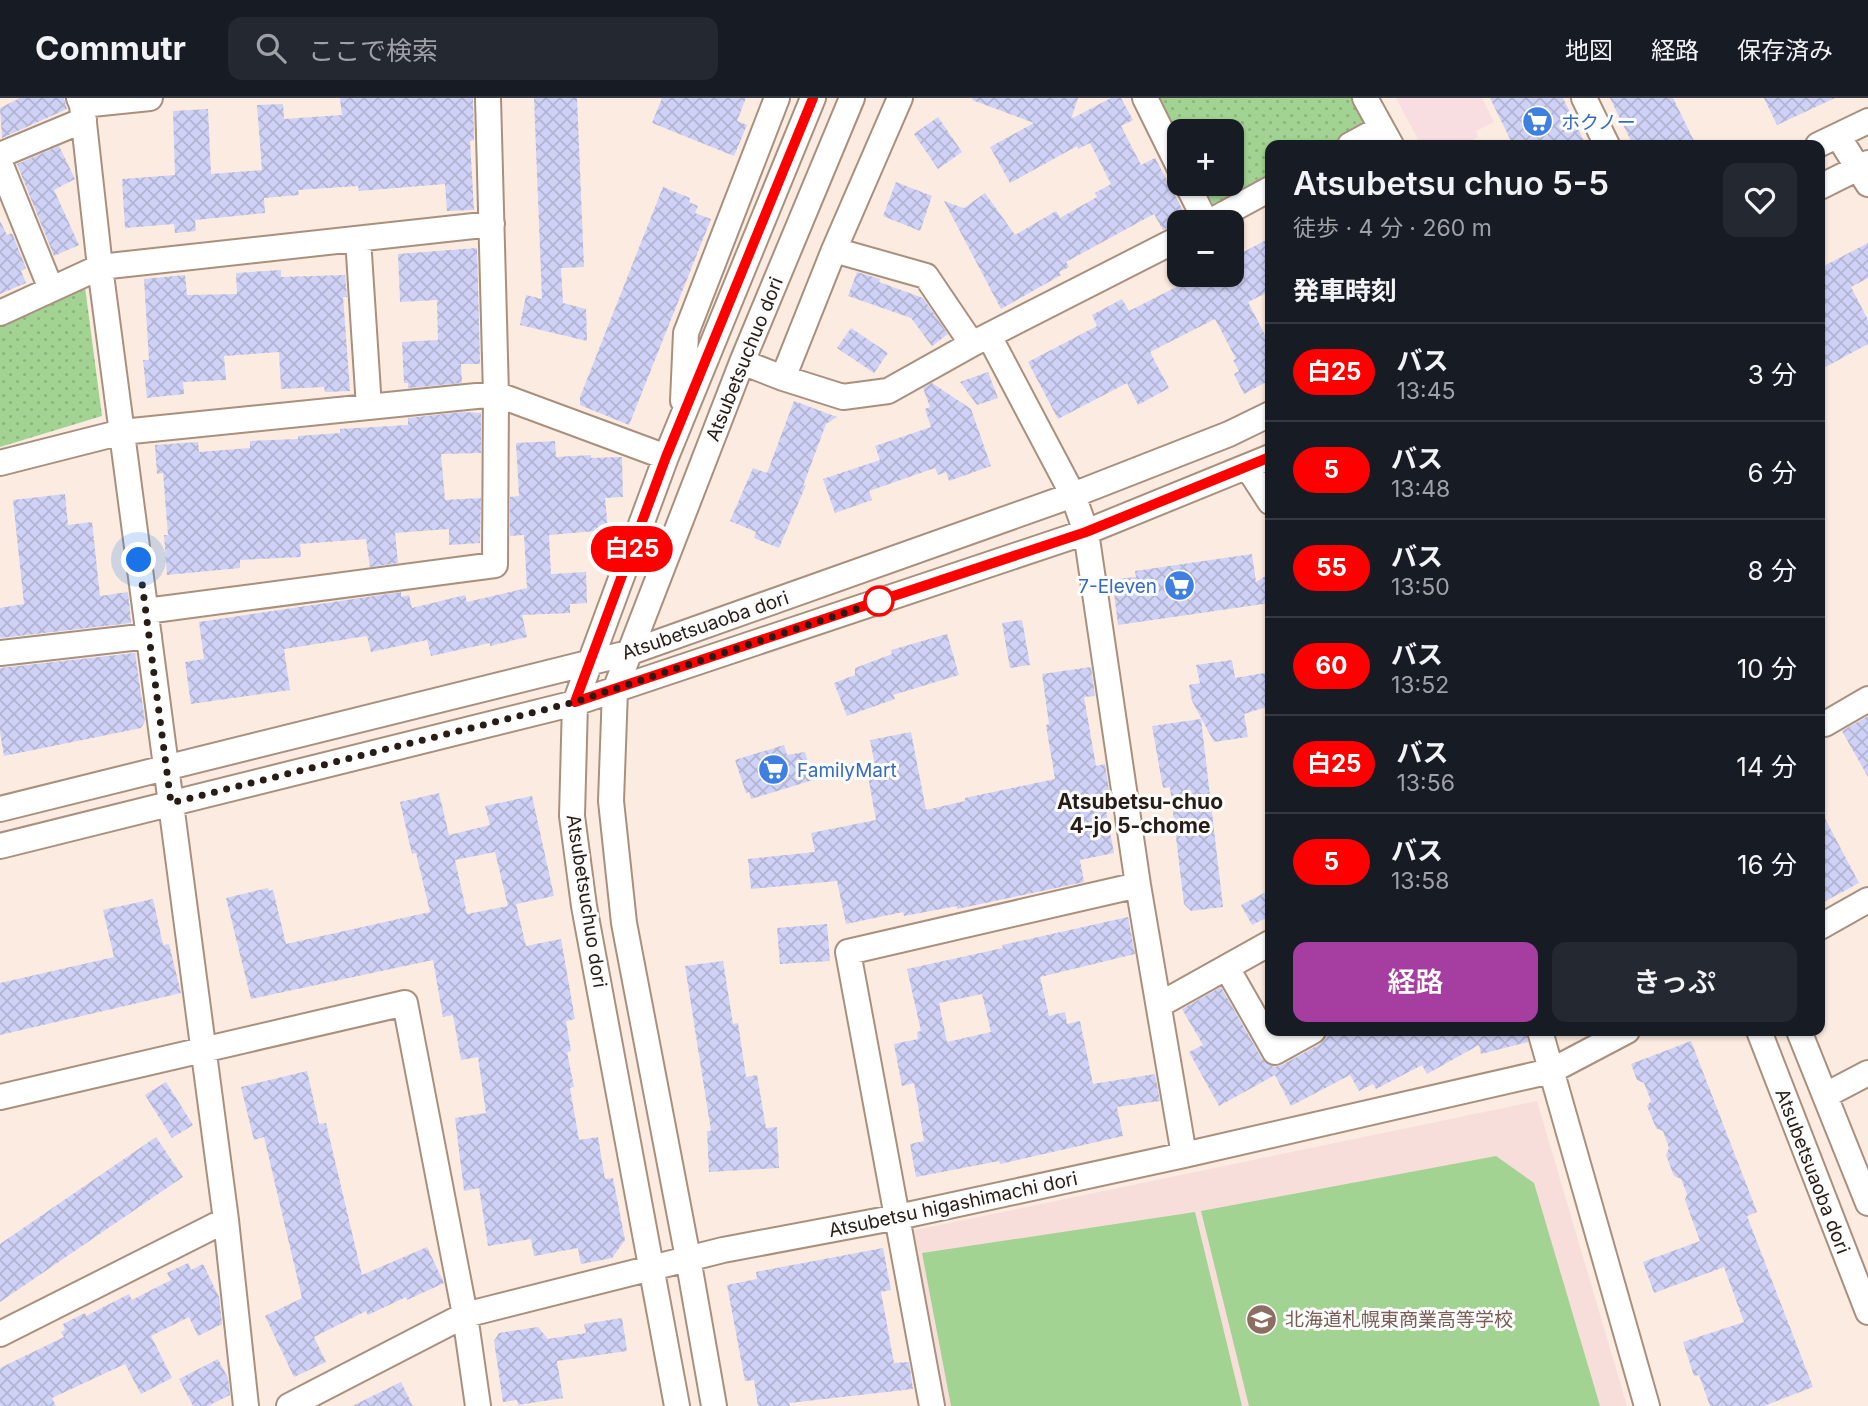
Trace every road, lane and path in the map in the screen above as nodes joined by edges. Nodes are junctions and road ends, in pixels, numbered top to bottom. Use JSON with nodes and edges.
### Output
{"nodes":[{"id":1,"x":150,"y":98,"type":"edge"},
{"id":2,"x":488,"y":98,"type":"edge"},
{"id":3,"x":777,"y":98,"type":"edge"},
{"id":4,"x":813,"y":98,"type":"edge"},
{"id":5,"x":852,"y":98,"type":"edge"},
{"id":6,"x":900,"y":98,"type":"edge"},
{"id":7,"x":1145,"y":98,"type":"edge"},
{"id":8,"x":1365,"y":98,"type":"edge"},
{"id":9,"x":1584,"y":98,"type":"edge"},
{"id":10,"x":82,"y":107,"type":"edge"},
{"id":11,"x":1868,"y":121,"type":"edge"},
{"id":12,"x":1386,"y":137,"type":"edge"},
{"id":13,"x":1605,"y":140,"type":"edge"},
{"id":14,"x":1828,"y":140,"type":"edge"},
{"id":15,"x":1167,"y":143,"type":"edge"},
{"id":16,"x":0,"y":155,"type":"edge"},
{"id":17,"x":0,"y":163,"type":"edge"},
{"id":18,"x":1864,"y":172,"type":"edge"},
{"id":19,"x":1825,"y":185,"type":"edge"},
{"id":20,"x":1265,"y":192,"type":"edge"},
{"id":21,"x":1231,"y":210,"type":"edge"},
{"id":22,"x":492,"y":224,"type":"junction"},
{"id":23,"x":358,"y":239,"type":"junction"},
{"id":24,"x":1167,"y":245,"type":"edge"},
{"id":25,"x":834,"y":250,"type":"junction"},
{"id":26,"x":100,"y":267,"type":"junction"},
{"id":27,"x":51,"y":289,"type":"junction"},
{"id":28,"x":0,"y":313,"type":"edge"},
{"id":29,"x":980,"y":340,"type":"junction"},
{"id":30,"x":742,"y":362,"type":"junction"},
{"id":31,"x":783,"y":378,"type":"junction"},
{"id":32,"x":496,"y":394,"type":"junction"},
{"id":33,"x":369,"y":407,"type":"junction"},
{"id":34,"x":1265,"y":416,"type":"edge"},
{"id":35,"x":682,"y":419,"type":"junction"},
{"id":36,"x":122,"y":432,"type":"junction"},
{"id":37,"x":666,"y":457,"type":"junction"},
{"id":38,"x":1259,"y":462,"type":"edge"},
{"id":39,"x":0,"y":463,"type":"edge"},
{"id":40,"x":1265,"y":484,"type":"edge"},
{"id":41,"x":1073,"y":495,"type":"junction"},
{"id":42,"x":1086,"y":532,"type":"junction"},
{"id":43,"x":146,"y":611,"type":"junction"},
{"id":44,"x":149,"y":636,"type":"junction"},
{"id":45,"x":0,"y":653,"type":"edge"},
{"id":46,"x":628,"y":653,"type":"junction"},
{"id":47,"x":590,"y":663,"type":"junction"},
{"id":48,"x":615,"y":690,"type":"junction"},
{"id":49,"x":1868,"y":699,"type":"edge"},
{"id":50,"x":575,"y":702,"type":"junction"},
{"id":51,"x":1825,"y":724,"type":"dead end"},
{"id":52,"x":168,"y":768,"type":"junction"},
{"id":53,"x":171,"y":803,"type":"junction"},
{"id":54,"x":0,"y":809,"type":"edge"},
{"id":55,"x":0,"y":846,"type":"edge"},
{"id":56,"x":1138,"y":885,"type":"junction"},
{"id":57,"x":1868,"y":900,"type":"edge"},
{"id":58,"x":1825,"y":923,"type":"edge"},
{"id":59,"x":1265,"y":946,"type":"edge"},
{"id":60,"x":1227,"y":968,"type":"junction"},
{"id":61,"x":1159,"y":1004,"type":"junction"},
{"id":62,"x":1265,"y":1034,"type":"edge"},
{"id":63,"x":1266,"y":1036,"type":"edge"},
{"id":64,"x":1304,"y":1036,"type":"edge"},
{"id":65,"x":1541,"y":1036,"type":"edge"},
{"id":66,"x":1618,"y":1036,"type":"edge"},
{"id":67,"x":1761,"y":1036,"type":"edge"},
{"id":68,"x":1801,"y":1036,"type":"edge"},
{"id":69,"x":203,"y":1048,"type":"junction"},
{"id":70,"x":1551,"y":1071,"type":"junction"},
{"id":71,"x":1868,"y":1073,"type":"edge"},
{"id":72,"x":1826,"y":1096,"type":"junction"},
{"id":73,"x":0,"y":1097,"type":"edge"},
{"id":74,"x":1184,"y":1155,"type":"junction"},
{"id":75,"x":1868,"y":1203,"type":"edge"},
{"id":76,"x":898,"y":1217,"type":"junction"},
{"id":77,"x":226,"y":1220,"type":"junction"},
{"id":78,"x":688,"y":1258,"type":"junction"},
{"id":79,"x":653,"y":1267,"type":"junction"},
{"id":80,"x":1868,"y":1312,"type":"edge"},
{"id":81,"x":465,"y":1315,"type":"junction"},
{"id":82,"x":0,"y":1334,"type":"edge"},
{"id":83,"x":246,"y":1406,"type":"edge"},
{"id":84,"x":289,"y":1406,"type":"edge"},
{"id":85,"x":478,"y":1406,"type":"edge"},
{"id":86,"x":677,"y":1406,"type":"edge"},
{"id":87,"x":714,"y":1406,"type":"edge"},
{"id":88,"x":932,"y":1406,"type":"edge"},
{"id":89,"x":1647,"y":1406,"type":"edge"}],
"edges":[{"from":1,"to":10,"type":"street"},
{"from":2,"to":22,"type":"street"},
{"from":3,"to":35,"type":"street"},
{"from":4,"to":35,"type":"street","name":"Atsubetsuchuo dori"},
{"from":5,"to":30,"type":"street","name":"Atsubetsuchuo dori"},
{"from":6,"to":25,"type":"street"},
{"from":7,"to":15,"type":"street"},
{"from":8,"to":12,"type":"street"},
{"from":9,"to":13,"type":"street"},
{"from":10,"to":16,"type":"street"},
{"from":10,"to":26,"type":"street"},
{"from":11,"to":14,"type":"street"},
{"from":14,"to":18,"type":"street"},
{"from":17,"to":27,"type":"street"},
{"from":18,"to":19,"type":"street"},
{"from":20,"to":21,"type":"street"},
{"from":22,"to":23,"type":"street"},
{"from":22,"to":32,"type":"street"},
{"from":23,"to":26,"type":"street"},
{"from":23,"to":33,"type":"street"},
{"from":24,"to":29,"type":"street"},
{"from":25,"to":29,"type":"street"},
{"from":25,"to":31,"type":"street"},
{"from":26,"to":27,"type":"street"},
{"from":26,"to":36,"type":"street"},
{"from":27,"to":28,"type":"street"},
{"from":29,"to":31,"type":"street"},
{"from":29,"to":41,"type":"street"},
{"from":30,"to":31,"type":"street"},
{"from":30,"to":46,"type":"street","name":"Atsubetsuchuo dori"},
{"from":32,"to":33,"type":"street"},
{"from":32,"to":37,"type":"street"},
{"from":32,"to":43,"type":"street"},
{"from":33,"to":36,"type":"street"},
{"from":34,"to":41,"type":"street","name":"Atsubetsuaoba dori"},
{"from":35,"to":37,"type":"street","name":"Atsubetsuchuo dori"},
{"from":36,"to":39,"type":"street"},
{"from":36,"to":43,"type":"street"},
{"from":37,"to":47,"type":"street","name":"Atsubetsuchuo dori"},
{"from":38,"to":40,"type":"street"},
{"from":38,"to":42,"type":"street","name":"Atsubetsuaoba dori"},
{"from":41,"to":42,"type":"street"},
{"from":41,"to":46,"type":"street","name":"Atsubetsuaoba dori"},
{"from":42,"to":48,"type":"street","name":"Atsubetsuaoba dori"},
{"from":42,"to":56,"type":"street"},
{"from":43,"to":44,"type":"street"},
{"from":44,"to":45,"type":"street"},
{"from":44,"to":52,"type":"street"},
{"from":46,"to":47,"type":"street","name":"Atsubetsuaoba dori"},
{"from":46,"to":48,"type":"street","name":"Atsubetsuchuo dori"},
{"from":47,"to":50,"type":"street","name":"Atsubetsuchuo dori"},
{"from":47,"to":52,"type":"street","name":"Atsubetsuaoba dori"},
{"from":48,"to":50,"type":"street","name":"Atsubetsuaoba dori"},
{"from":48,"to":78,"type":"street","name":"Atsubetsuchuo dori"},
{"from":49,"to":51,"type":"street"},
{"from":50,"to":53,"type":"street","name":"Atsubetsuaoba dori"},
{"from":50,"to":79,"type":"street","name":"Atsubetsuchuo dori"},
{"from":52,"to":53,"type":"street"},
{"from":52,"to":54,"type":"street","name":"Atsubetsuaoba dori"},
{"from":53,"to":55,"type":"street","name":"Atsubetsuaoba dori"},
{"from":53,"to":69,"type":"street"},
{"from":56,"to":61,"type":"street"},
{"from":56,"to":76,"type":"street"},
{"from":57,"to":58,"type":"street"},
{"from":59,"to":60,"type":"street"},
{"from":60,"to":61,"type":"street"},
{"from":60,"to":62,"type":"street"},
{"from":61,"to":74,"type":"street"},
{"from":63,"to":64,"type":"street"},
{"from":65,"to":70,"type":"street"},
{"from":66,"to":70,"type":"street","name":"Atsubetsu higashimachi dori"},
{"from":67,"to":80,"type":"street","name":"Atsubetsuaoba dori"},
{"from":68,"to":72,"type":"street","name":"Atsubetsuaoba dori"},
{"from":69,"to":73,"type":"street"},
{"from":69,"to":77,"type":"street"},
{"from":69,"to":81,"type":"street"},
{"from":70,"to":74,"type":"street","name":"Atsubetsu higashimachi dori"},
{"from":70,"to":89,"type":"street"},
{"from":71,"to":72,"type":"street"},
{"from":72,"to":75,"type":"street","name":"Atsubetsuaoba dori"},
{"from":74,"to":76,"type":"street","name":"Atsubetsu higashimachi dori"},
{"from":76,"to":78,"type":"street","name":"Atsubetsu higashimachi dori"},
{"from":76,"to":88,"type":"street"},
{"from":77,"to":82,"type":"street"},
{"from":77,"to":83,"type":"street"},
{"from":78,"to":79,"type":"street","name":"Atsubetsu higashimachi dori"},
{"from":78,"to":87,"type":"street","name":"Atsubetsuchuo dori"},
{"from":79,"to":81,"type":"street","name":"Atsubetsu higashimachi dori"},
{"from":79,"to":86,"type":"street","name":"Atsubetsuchuo dori"},
{"from":81,"to":84,"type":"street","name":"Atsubetsu higashimachi dori"},
{"from":81,"to":85,"type":"street"}]}
